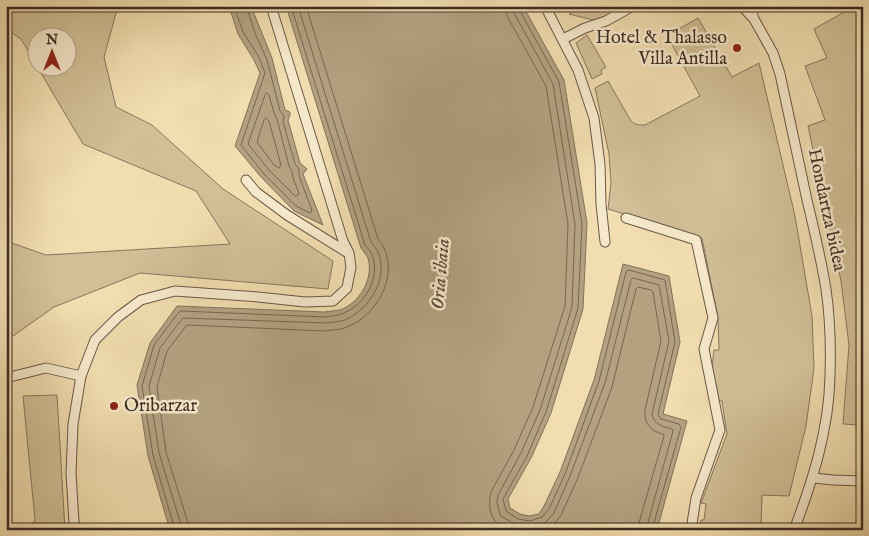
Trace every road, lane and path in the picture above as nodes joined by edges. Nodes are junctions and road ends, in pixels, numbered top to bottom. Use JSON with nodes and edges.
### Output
{"nodes":[{"id":1,"x":271,"y":6,"type":"edge"},
{"id":2,"x":545,"y":6,"type":"edge"},
{"id":3,"x":633,"y":6,"type":"edge"},
{"id":4,"x":742,"y":6,"type":"edge"},
{"id":5,"x":750,"y":6,"type":"edge"},
{"id":6,"x":754,"y":19,"type":"junction"},
{"id":7,"x":562,"y":39,"type":"junction"},
{"id":8,"x":246,"y":180,"type":"dead end"},
{"id":9,"x":626,"y":218,"type":"dead end"},
{"id":10,"x":605,"y":242,"type":"dead end"},
{"id":11,"x":349,"y":253,"type":"junction"},
{"id":12,"x":81,"y":376,"type":"junction"},
{"id":13,"x":6,"y":378,"type":"edge"},
{"id":14,"x":813,"y":478,"type":"junction"},
{"id":15,"x":863,"y":481,"type":"edge"},
{"id":16,"x":77,"y":530,"type":"edge"},
{"id":17,"x":691,"y":530,"type":"edge"},
{"id":18,"x":794,"y":530,"type":"edge"}],
"edges":[{"from":1,"to":11,"type":"street"},
{"from":2,"to":7,"type":"street"},
{"from":3,"to":7,"type":"street"},
{"from":4,"to":6,"type":"street"},
{"from":5,"to":6,"type":"street"},
{"from":6,"to":14,"type":"street","name":"Hondartza bidea"},
{"from":7,"to":10,"type":"street"},
{"from":8,"to":11,"type":"street"},
{"from":9,"to":17,"type":"street"},
{"from":11,"to":12,"type":"street"},
{"from":12,"to":13,"type":"street"},
{"from":12,"to":16,"type":"street"},
{"from":14,"to":15,"type":"street"},
{"from":14,"to":18,"type":"street","name":"Hondartza bidea"}]}
